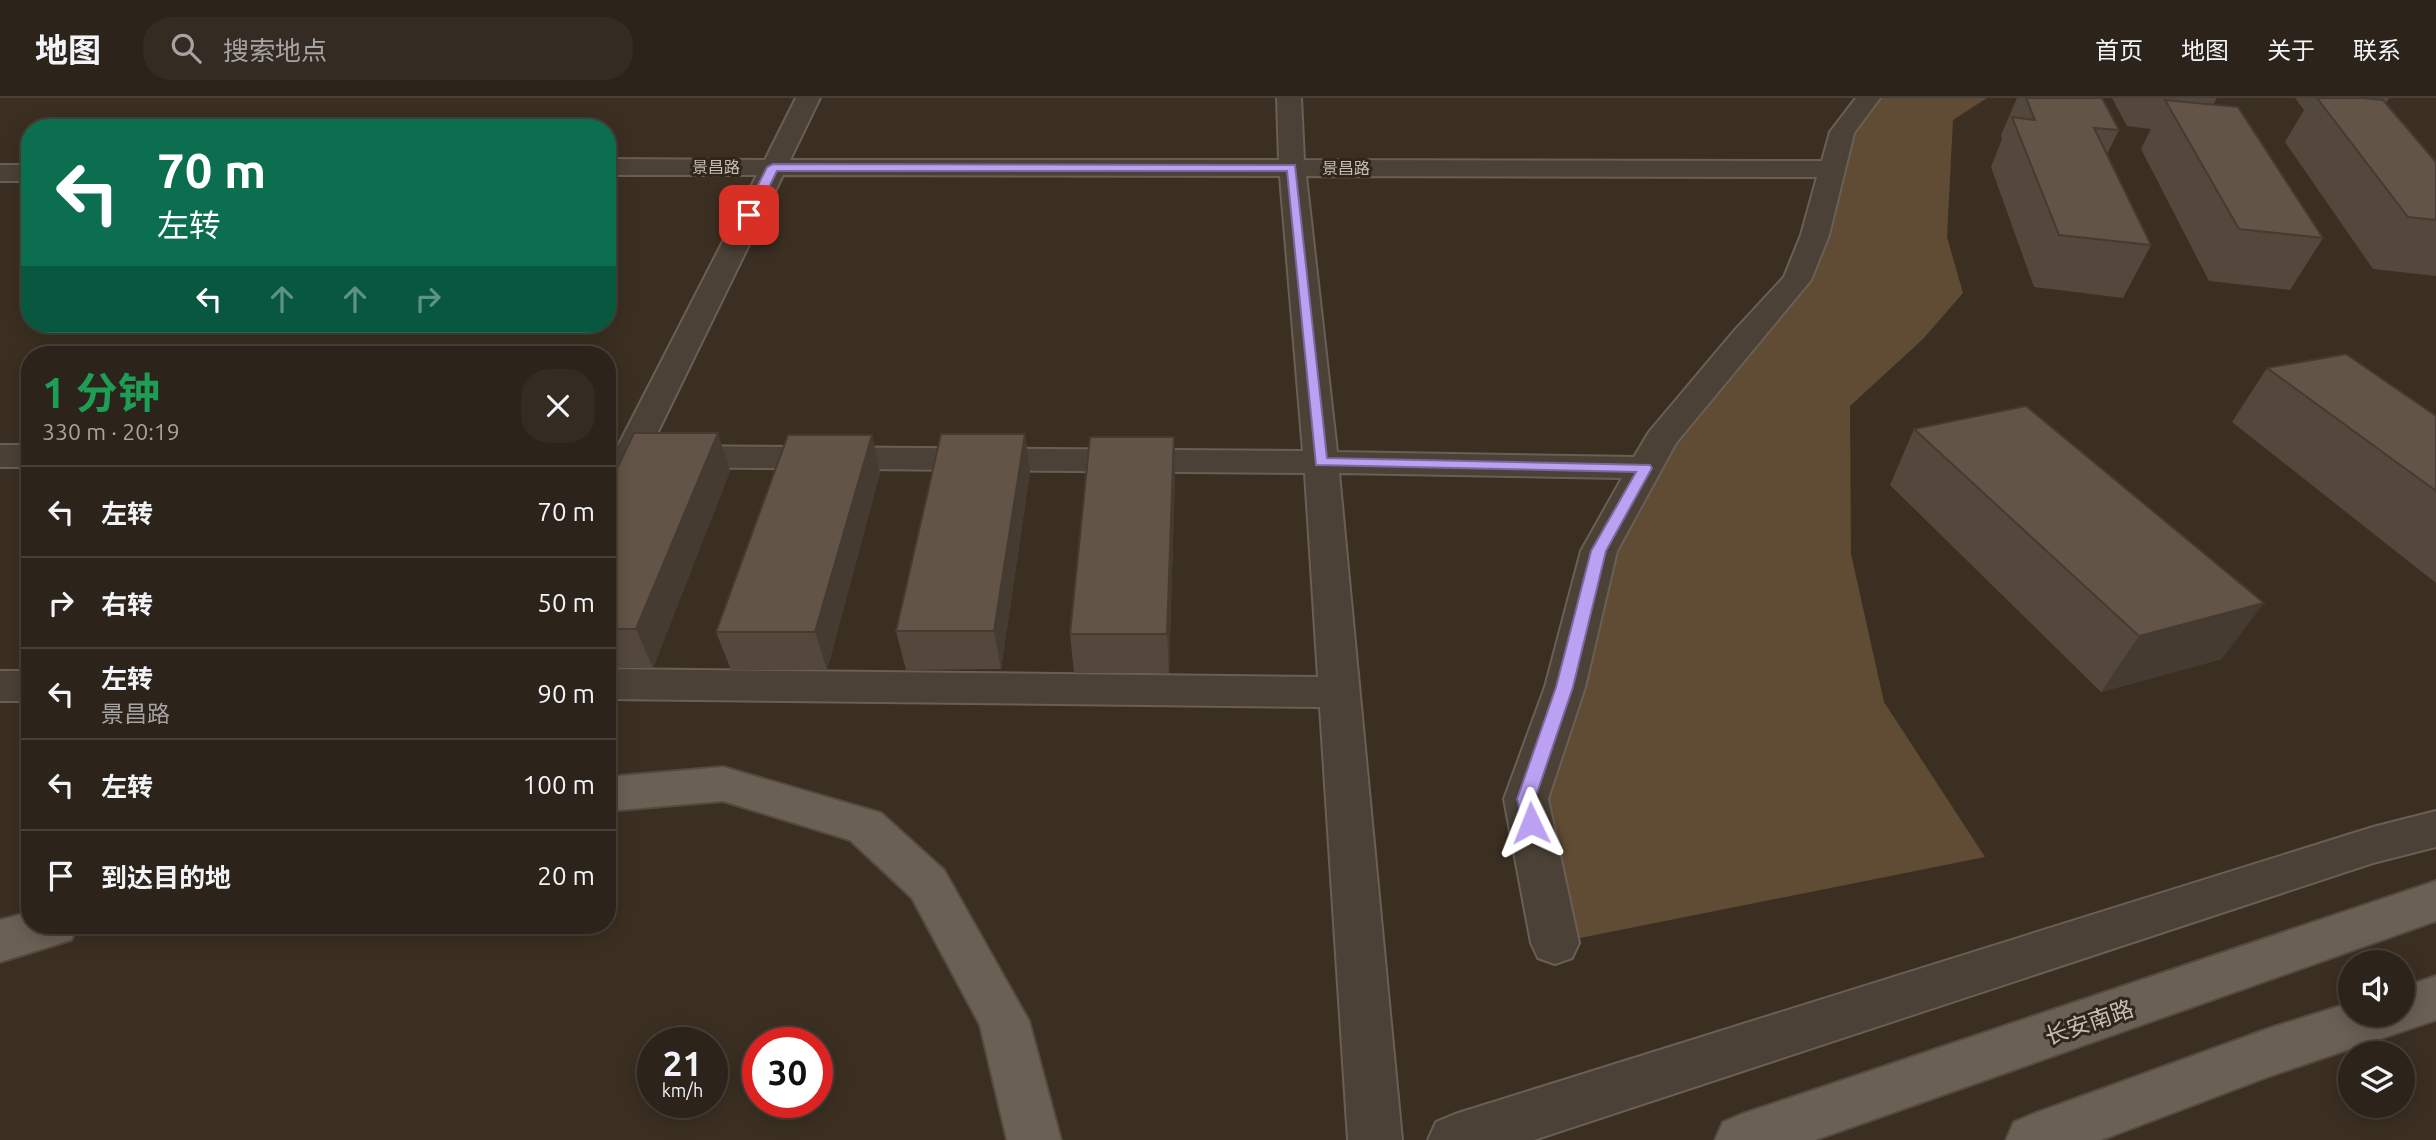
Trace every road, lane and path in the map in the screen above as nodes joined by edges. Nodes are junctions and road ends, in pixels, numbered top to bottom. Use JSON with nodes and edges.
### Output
{"nodes":[{"id":1,"x":808,"y":98,"type":"edge"},
{"id":2,"x":1289,"y":98,"type":"edge"},
{"id":3,"x":1868,"y":98,"type":"edge"},
{"id":4,"x":616,"y":167,"type":"edge"},
{"id":5,"x":773,"y":167,"type":"junction"},
{"id":6,"x":1292,"y":167,"type":"junction"},
{"id":7,"x":1832,"y":169,"type":"junction"},
{"id":8,"x":0,"y":173,"type":"edge"},
{"id":9,"x":21,"y":173,"type":"edge"},
{"id":10,"x":0,"y":456,"type":"edge"},
{"id":11,"x":21,"y":456,"type":"edge"},
{"id":12,"x":619,"y":456,"type":"edge"},
{"id":13,"x":1321,"y":462,"type":"junction"},
{"id":14,"x":1645,"y":468,"type":"junction"},
{"id":15,"x":616,"y":684,"type":"edge"},
{"id":16,"x":0,"y":686,"type":"edge"},
{"id":17,"x":21,"y":686,"type":"edge"},
{"id":18,"x":1340,"y":692,"type":"junction"},
{"id":19,"x":616,"y":793,"type":"edge"},
{"id":20,"x":2436,"y":829,"type":"edge"},
{"id":21,"x":2436,"y":901,"type":"edge"},
{"id":22,"x":25,"y":934,"type":"edge"},
{"id":23,"x":0,"y":941,"type":"edge"},
{"id":24,"x":1555,"y":943,"type":"dead end"},
{"id":25,"x":2436,"y":998,"type":"edge"},
{"id":26,"x":2415,"y":1005,"type":"edge"},
{"id":27,"x":2346,"y":1027,"type":"edge"},
{"id":28,"x":1034,"y":1140,"type":"edge"},
{"id":29,"x":1375,"y":1140,"type":"edge"},
{"id":30,"x":1455,"y":1140,"type":"edge"},
{"id":31,"x":1742,"y":1140,"type":"edge"},
{"id":32,"x":2033,"y":1140,"type":"edge"}],
"edges":[{"from":1,"to":5,"type":"street"},
{"from":2,"to":6,"type":"street"},
{"from":3,"to":7,"type":"street"},
{"from":4,"to":5,"type":"street","name":"景昌路"},
{"from":5,"to":6,"type":"street","name":"景昌路"},
{"from":5,"to":12,"type":"street"},
{"from":6,"to":7,"type":"street","name":"景昌路"},
{"from":6,"to":13,"type":"street"},
{"from":7,"to":14,"type":"street"},
{"from":8,"to":9,"type":"street"},
{"from":10,"to":11,"type":"street"},
{"from":12,"to":13,"type":"street"},
{"from":13,"to":14,"type":"street"},
{"from":13,"to":18,"type":"street"},
{"from":14,"to":24,"type":"street"},
{"from":15,"to":18,"type":"street"},
{"from":16,"to":17,"type":"street"},
{"from":18,"to":29,"type":"street"},
{"from":19,"to":28,"type":"main road"},
{"from":20,"to":30,"type":"street"},
{"from":21,"to":31,"type":"main road","name":"长安南路"},
{"from":22,"to":23,"type":"main road"},
{"from":25,"to":26,"type":"main road"},
{"from":27,"to":32,"type":"main road"}]}
